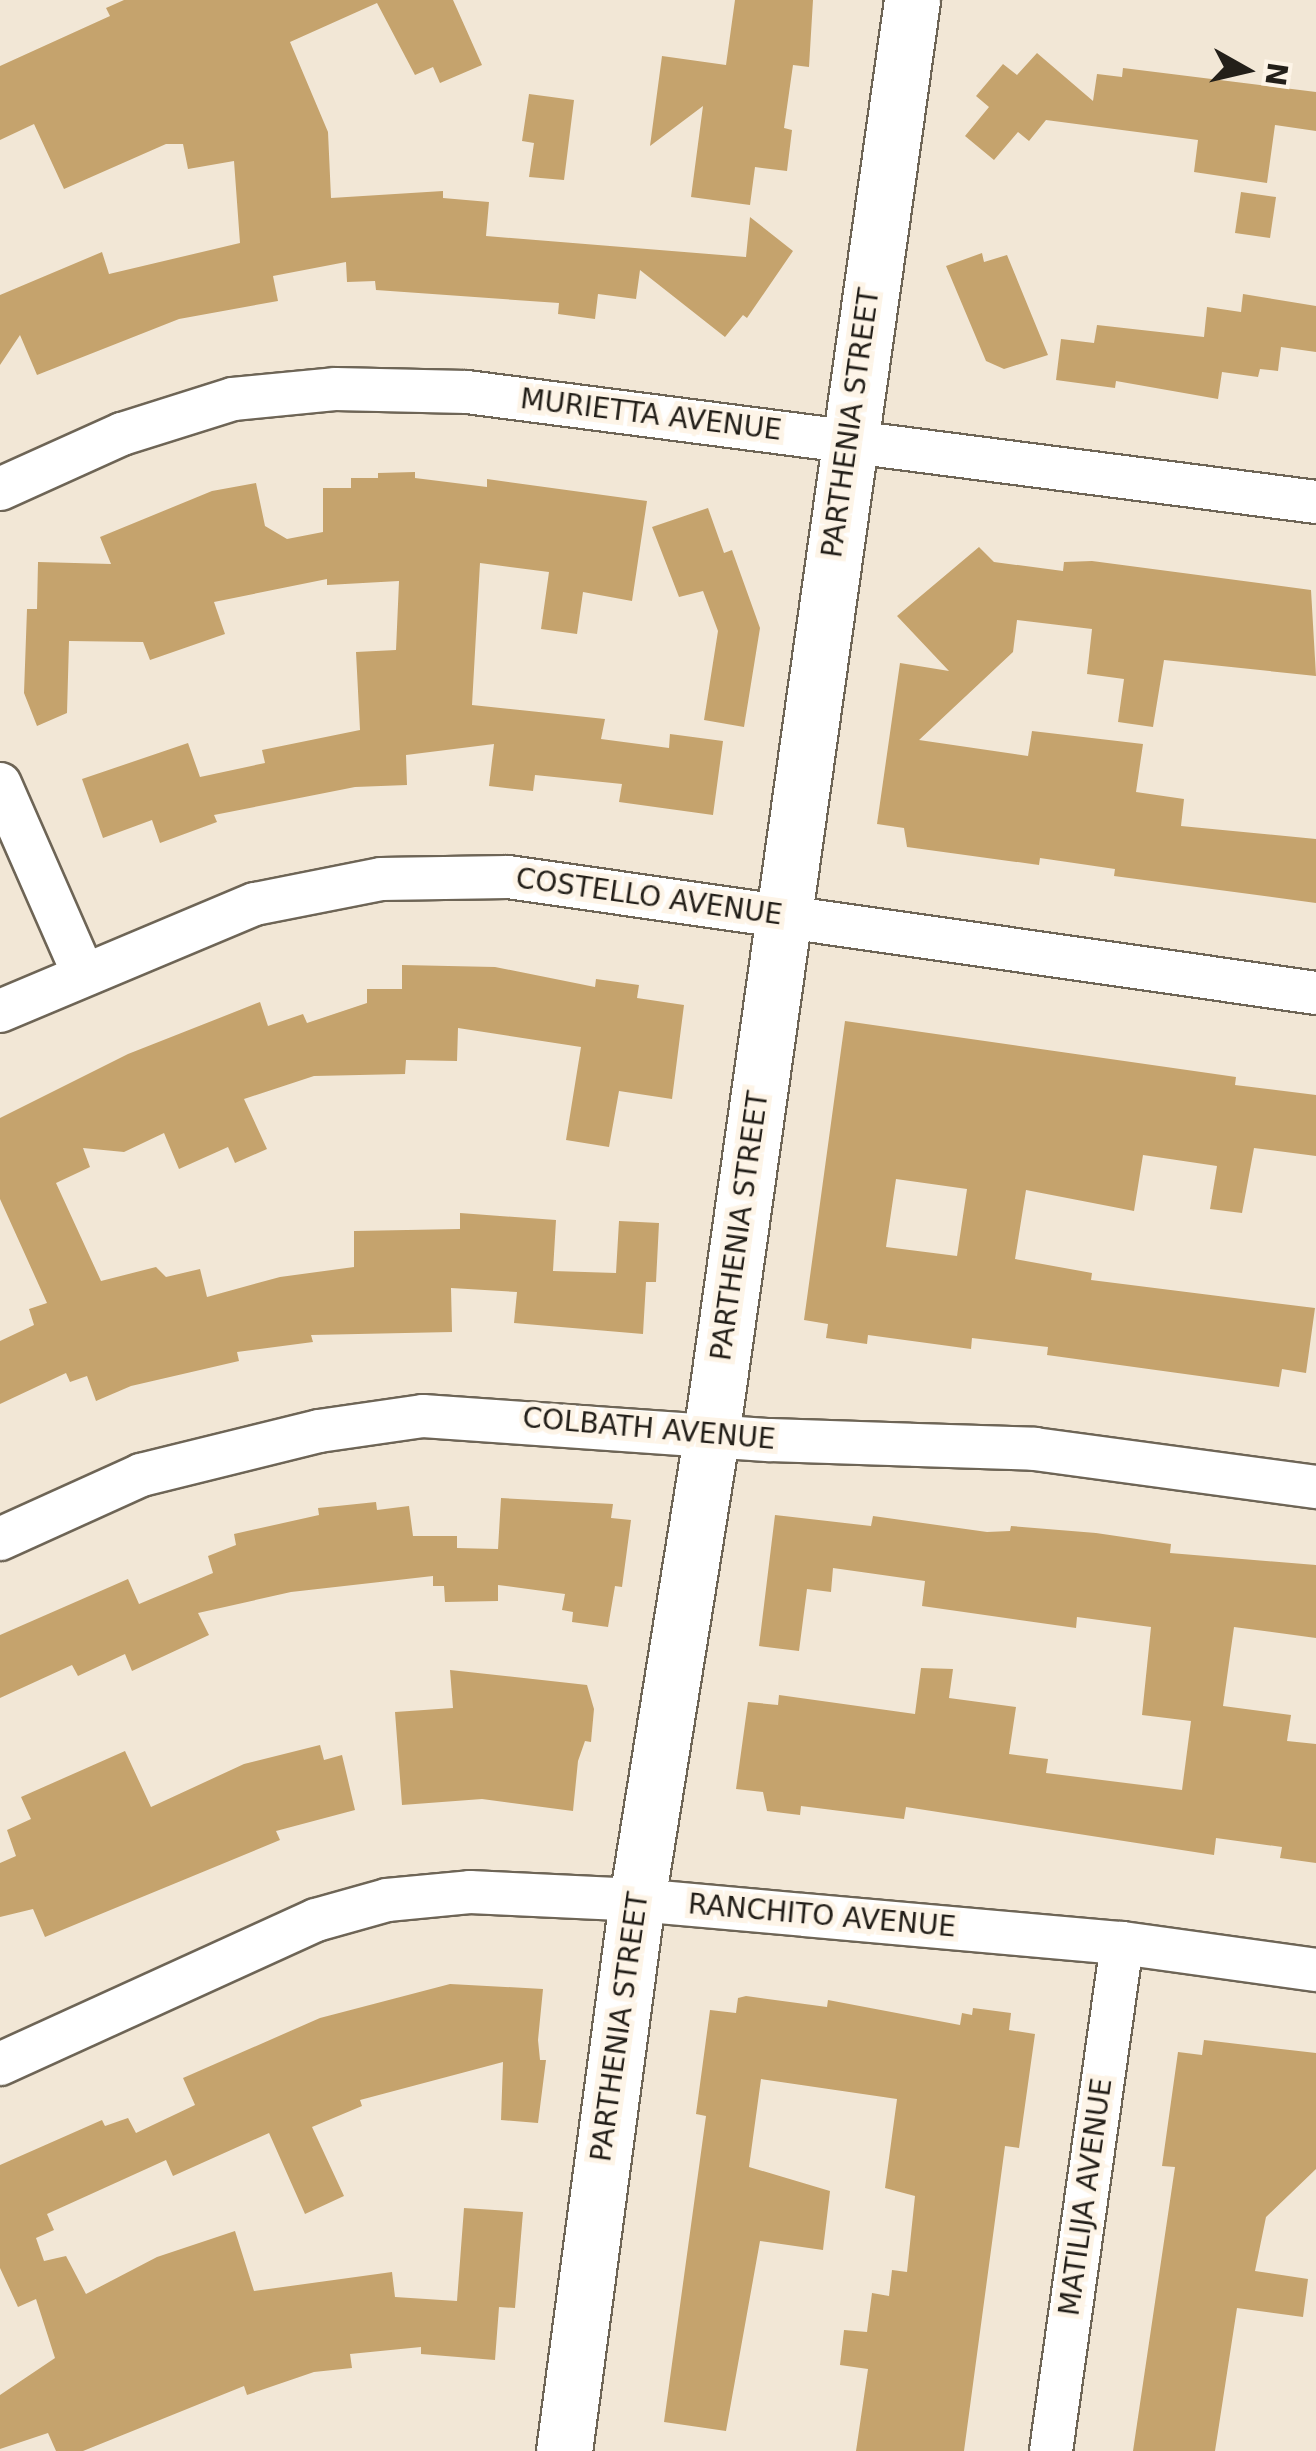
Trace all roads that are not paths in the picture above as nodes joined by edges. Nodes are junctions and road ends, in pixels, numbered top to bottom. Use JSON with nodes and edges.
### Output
{"nodes":[{"id":1,"x":912,"y":0,"type":"edge"},
{"id":2,"x":848,"y":439,"type":"junction"},
{"id":3,"x":0,"y":489,"type":"edge"},
{"id":4,"x":1316,"y":502,"type":"edge"},
{"id":5,"x":0,"y":784,"type":"edge"},
{"id":6,"x":783,"y":916,"type":"junction"},
{"id":7,"x":83,"y":973,"type":"junction"},
{"id":8,"x":1316,"y":993,"type":"edge"},
{"id":9,"x":0,"y":1012,"type":"edge"},
{"id":10,"x":712,"y":1436,"type":"junction"},
{"id":11,"x":1316,"y":1486,"type":"edge"},
{"id":12,"x":0,"y":1539,"type":"edge"},
{"id":13,"x":637,"y":1900,"type":"junction"},
{"id":14,"x":1122,"y":1944,"type":"junction"},
{"id":15,"x":1316,"y":1970,"type":"edge"},
{"id":16,"x":0,"y":2064,"type":"edge"},
{"id":17,"x":564,"y":2451,"type":"edge"},
{"id":18,"x":1050,"y":2451,"type":"edge"}],
"edges":[{"from":1,"to":2,"type":"street","name":"PARTHENIA STREET"},
{"from":2,"to":3,"type":"street","name":"MURIETTA AVENUE"},
{"from":2,"to":4,"type":"street","name":"MURIETTA AVENUE"},
{"from":2,"to":6,"type":"street","name":"PARTHENIA STREET"},
{"from":5,"to":7,"type":"street"},
{"from":6,"to":7,"type":"street","name":"COSTELLO AVENUE"},
{"from":6,"to":8,"type":"street","name":"COSTELLO AVENUE"},
{"from":6,"to":10,"type":"street","name":"PARTHENIA STREET"},
{"from":7,"to":9,"type":"street","name":"COSTELLO AVENUE"},
{"from":10,"to":11,"type":"street","name":"COLBATH AVENUE"},
{"from":10,"to":12,"type":"street","name":"COLBATH AVENUE"},
{"from":10,"to":13,"type":"street","name":"PARTHENIA STREET"},
{"from":13,"to":14,"type":"street","name":"RANCHITO AVENUE"},
{"from":13,"to":16,"type":"street","name":"RANCHITO AVENUE"},
{"from":13,"to":17,"type":"street","name":"PARTHENIA STREET"},
{"from":14,"to":15,"type":"street","name":"RANCHITO AVENUE"},
{"from":14,"to":18,"type":"street","name":"MATILIJA AVENUE"}]}
